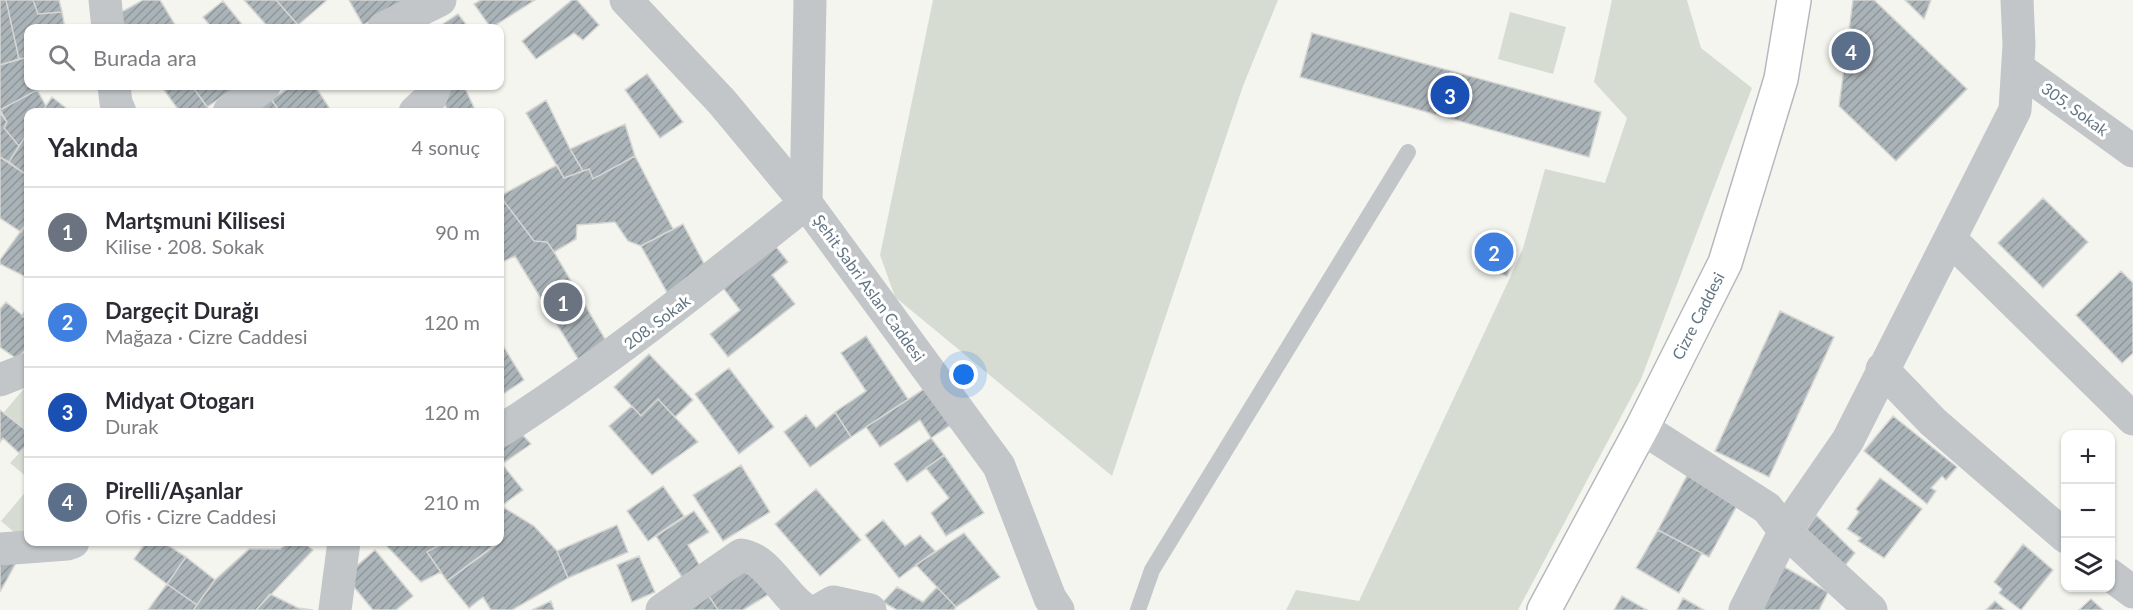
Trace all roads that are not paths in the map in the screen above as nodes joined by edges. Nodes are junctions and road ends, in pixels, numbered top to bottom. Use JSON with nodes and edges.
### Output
{"nodes":[{"id":1,"x":105,"y":0,"type":"edge"},
{"id":2,"x":440,"y":0,"type":"edge"},
{"id":3,"x":626,"y":0,"type":"edge"},
{"id":4,"x":810,"y":0,"type":"edge"},
{"id":5,"x":1794,"y":0,"type":"edge"},
{"id":6,"x":2017,"y":0,"type":"edge"},
{"id":7,"x":108,"y":24,"type":"edge"},
{"id":8,"x":404,"y":24,"type":"edge"},
{"id":9,"x":2018,"y":68,"type":"junction"},
{"id":10,"x":114,"y":90,"type":"edge"},
{"id":11,"x":259,"y":90,"type":"edge"},
{"id":12,"x":434,"y":90,"type":"edge"},
{"id":13,"x":118,"y":108,"type":"edge"},
{"id":14,"x":234,"y":108,"type":"edge"},
{"id":15,"x":419,"y":108,"type":"edge"},
{"id":16,"x":2133,"y":151,"type":"edge"},
{"id":17,"x":1408,"y":152,"type":"dead end"},
{"id":18,"x":806,"y":203,"type":"junction"},
{"id":19,"x":1950,"y":239,"type":"junction"},
{"id":20,"x":1882,"y":369,"type":"junction"},
{"id":21,"x":24,"y":371,"type":"edge"},
{"id":22,"x":0,"y":380,"type":"edge"},
{"id":23,"x":2133,"y":419,"type":"edge"},
{"id":24,"x":504,"y":428,"type":"edge"},
{"id":25,"x":1642,"y":428,"type":"junction"},
{"id":26,"x":1785,"y":531,"type":"junction"},
{"id":27,"x":2061,"y":533,"type":"edge"},
{"id":28,"x":40,"y":546,"type":"edge"},
{"id":29,"x":343,"y":546,"type":"edge"},
{"id":30,"x":0,"y":549,"type":"edge"},
{"id":31,"x":2115,"y":579,"type":"edge"},
{"id":32,"x":2133,"y":592,"type":"edge"},
{"id":33,"x":335,"y":610,"type":"edge"},
{"id":34,"x":662,"y":610,"type":"edge"},
{"id":35,"x":806,"y":610,"type":"edge"},
{"id":36,"x":819,"y":610,"type":"edge"},
{"id":37,"x":870,"y":610,"type":"edge"},
{"id":38,"x":1058,"y":610,"type":"edge"},
{"id":39,"x":1138,"y":610,"type":"edge"},
{"id":40,"x":1544,"y":610,"type":"edge"},
{"id":41,"x":1745,"y":610,"type":"edge"},
{"id":42,"x":1871,"y":610,"type":"edge"}],
"edges":[{"from":1,"to":7,"type":"street"},
{"from":2,"to":8,"type":"street"},
{"from":3,"to":18,"type":"street","name":"Şehit Sabri Aslan Caddesi"},
{"from":4,"to":18,"type":"street"},
{"from":5,"to":25,"type":"main road","name":"Cizre Caddesi"},
{"from":6,"to":9,"type":"street"},
{"from":9,"to":16,"type":"street","name":"305. Sokak"},
{"from":9,"to":19,"type":"street"},
{"from":10,"to":13,"type":"street"},
{"from":11,"to":14,"type":"street"},
{"from":12,"to":15,"type":"street"},
{"from":17,"to":39,"type":"lane"},
{"from":18,"to":24,"type":"street","name":"208. Sokak"},
{"from":18,"to":38,"type":"street","name":"Şehit Sabri Aslan Caddesi"},
{"from":19,"to":20,"type":"street"},
{"from":19,"to":23,"type":"street"},
{"from":20,"to":26,"type":"street"},
{"from":20,"to":27,"type":"street"},
{"from":21,"to":22,"type":"street"},
{"from":25,"to":26,"type":"street"},
{"from":25,"to":40,"type":"main road","name":"Cizre Caddesi"},
{"from":26,"to":41,"type":"street"},
{"from":26,"to":42,"type":"street"},
{"from":28,"to":30,"type":"street"},
{"from":29,"to":33,"type":"street"},
{"from":31,"to":32,"type":"street"},
{"from":34,"to":35,"type":"street"},
{"from":36,"to":37,"type":"street"}]}
